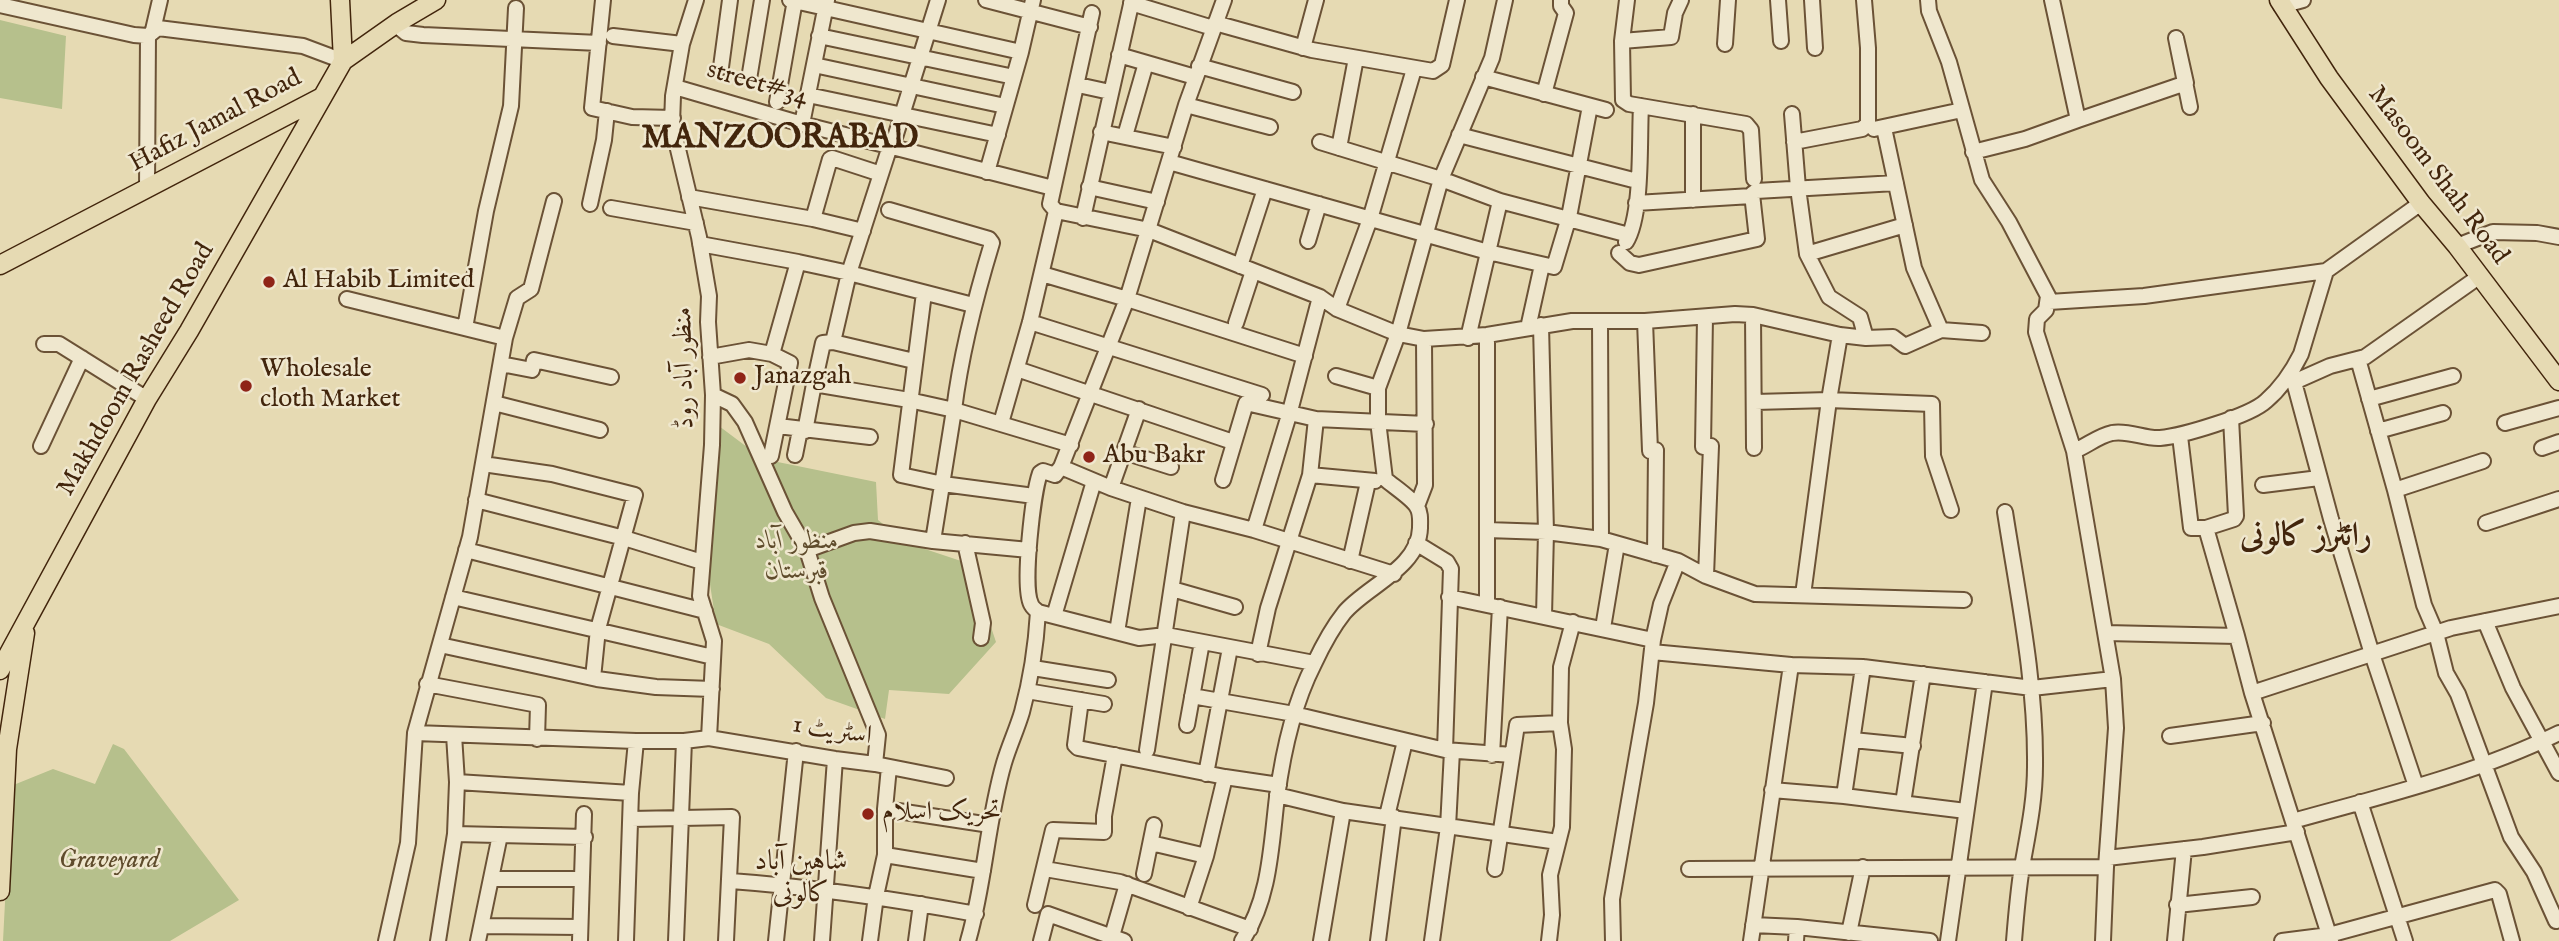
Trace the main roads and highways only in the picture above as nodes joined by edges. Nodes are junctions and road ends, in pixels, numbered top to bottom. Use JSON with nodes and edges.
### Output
{"nodes":[{"id":1,"x":340,"y":0,"type":"edge"},
{"id":2,"x":436,"y":0,"type":"edge"},
{"id":3,"x":2280,"y":3,"type":"edge"},
{"id":4,"x":343,"y":61,"type":"junction"},
{"id":5,"x":322,"y":97,"type":"junction"},
{"id":6,"x":0,"y":265,"type":"edge"},
{"id":7,"x":2559,"y":381,"type":"edge"},
{"id":8,"x":26,"y":623,"type":"junction"},
{"id":9,"x":0,"y":670,"type":"edge"},
{"id":10,"x":0,"y":891,"type":"edge"}],
"edges":[{"from":1,"to":4,"type":"main road"},
{"from":2,"to":4,"type":"main road","name":"Hafiz Jamal Road"},
{"from":3,"to":7,"type":"main road","name":"Masoom Shah Road"},
{"from":4,"to":5,"type":"main road","name":"Hafiz Jamal Road"},
{"from":5,"to":6,"type":"main road","name":"Hafiz Jamal Road"},
{"from":5,"to":8,"type":"main road","name":"Makhdoom Rasheed Road"},
{"from":8,"to":9,"type":"main road","name":"Makhdoom Rasheed Road"},
{"from":8,"to":10,"type":"main road"}]}
